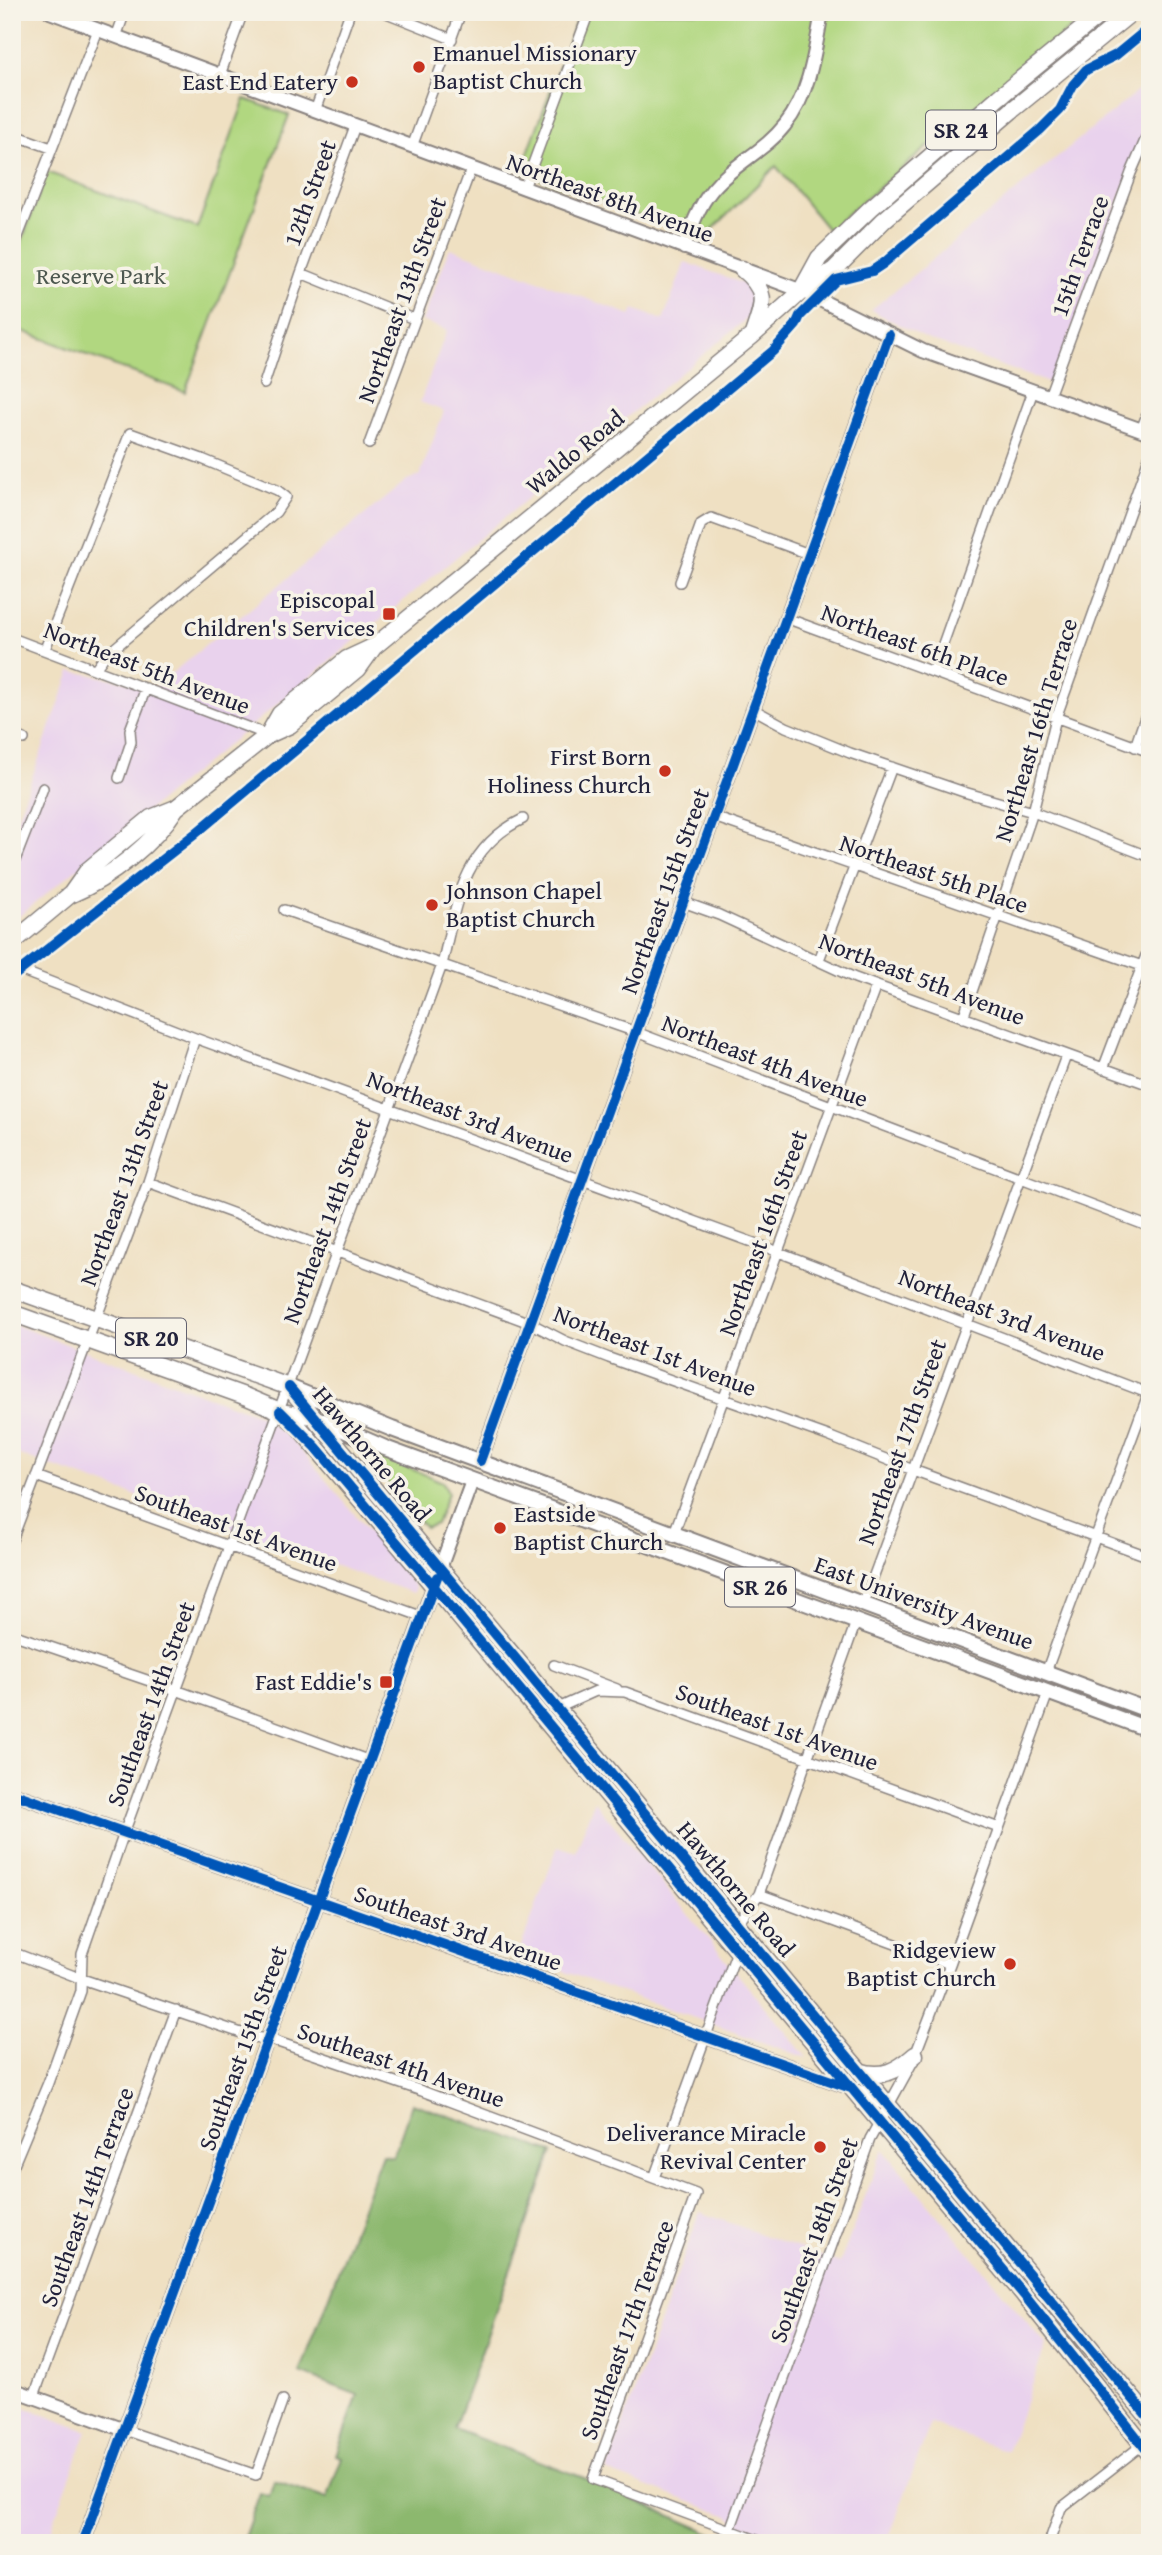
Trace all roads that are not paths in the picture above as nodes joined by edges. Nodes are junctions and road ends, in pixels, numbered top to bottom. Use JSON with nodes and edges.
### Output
{"nodes":[{"id":1,"x":50,"y":12,"type":"edge"},
{"id":2,"x":125,"y":12,"type":"edge"},
{"id":3,"x":243,"y":12,"type":"edge"},
{"id":4,"x":350,"y":12,"type":"edge"},
{"id":5,"x":384,"y":12,"type":"edge"},
{"id":6,"x":461,"y":12,"type":"edge"},
{"id":7,"x":589,"y":12,"type":"edge"},
{"id":8,"x":822,"y":12,"type":"edge"},
{"id":9,"x":1103,"y":12,"type":"edge"},
{"id":10,"x":1132,"y":12,"type":"edge"},
{"id":11,"x":98,"y":30,"type":"junction"},
{"id":12,"x":116,"y":37,"type":"junction"},
{"id":13,"x":452,"y":39,"type":"junction"},
{"id":14,"x":220,"y":75,"type":"junction"},
{"id":15,"x":315,"y":111,"type":"junction"},
{"id":16,"x":355,"y":126,"type":"junction"},
{"id":17,"x":1150,"y":129,"type":"edge"},
{"id":18,"x":12,"y":134,"type":"edge"},
{"id":19,"x":412,"y":146,"type":"junction"},
{"id":20,"x":51,"y":148,"type":"junction"},
{"id":21,"x":471,"y":169,"type":"junction"},
{"id":22,"x":524,"y":188,"type":"junction"},
{"id":23,"x":684,"y":248,"type":"junction"},
{"id":24,"x":12,"y":252,"type":"edge"},
{"id":25,"x":743,"y":270,"type":"junction"},
{"id":26,"x":301,"y":273,"type":"junction"},
{"id":27,"x":802,"y":291,"type":"junction"},
{"id":28,"x":414,"y":319,"type":"junction"},
{"id":29,"x":889,"y":335,"type":"junction"},
{"id":30,"x":752,"y":336,"type":"junction"},
{"id":31,"x":264,"y":384,"type":"dead end"},
{"id":32,"x":1032,"y":391,"type":"junction"},
{"id":33,"x":1049,"y":397,"type":"junction"},
{"id":34,"x":1150,"y":407,"type":"edge"},
{"id":35,"x":1145,"y":431,"type":"edge"},
{"id":36,"x":369,"y":444,"type":"dead end"},
{"id":37,"x":1150,"y":455,"type":"edge"},
{"id":38,"x":809,"y":554,"type":"junction"},
{"id":39,"x":680,"y":582,"type":"dead end"},
{"id":40,"x":786,"y":618,"type":"junction"},
{"id":41,"x":12,"y":638,"type":"edge"},
{"id":42,"x":45,"y":649,"type":"junction"},
{"id":43,"x":95,"y":668,"type":"junction"},
{"id":44,"x":933,"y":672,"type":"junction"},
{"id":45,"x":146,"y":688,"type":"junction"},
{"id":46,"x":1150,"y":703,"type":"edge"},
{"id":47,"x":753,"y":709,"type":"junction"},
{"id":48,"x":1056,"y":718,"type":"junction"},
{"id":49,"x":12,"y":735,"type":"edge"},
{"id":50,"x":268,"y":735,"type":"junction"},
{"id":51,"x":24,"y":739,"type":"dead end"},
{"id":52,"x":1135,"y":747,"type":"junction"},
{"id":53,"x":1150,"y":752,"type":"edge"},
{"id":54,"x":891,"y":767,"type":"junction"},
{"id":55,"x":119,"y":778,"type":"dead end"},
{"id":56,"x":43,"y":789,"type":"dead end"},
{"id":57,"x":1033,"y":811,"type":"junction"},
{"id":58,"x":714,"y":817,"type":"junction"},
{"id":59,"x":523,"y":819,"type":"dead end"},
{"id":60,"x":1150,"y":858,"type":"edge"},
{"id":61,"x":12,"y":867,"type":"edge"},
{"id":62,"x":854,"y":867,"type":"junction"},
{"id":63,"x":683,"y":901,"type":"junction"},
{"id":64,"x":284,"y":910,"type":"dead end"},
{"id":65,"x":997,"y":917,"type":"junction"},
{"id":66,"x":12,"y":943,"type":"edge"},
{"id":67,"x":1150,"y":945,"type":"edge"},
{"id":68,"x":819,"y":960,"type":"junction"},
{"id":69,"x":442,"y":965,"type":"junction"},
{"id":70,"x":1142,"y":966,"type":"junction"},
{"id":71,"x":12,"y":967,"type":"edge"},
{"id":72,"x":876,"y":986,"type":"junction"},
{"id":73,"x":963,"y":1018,"type":"junction"},
{"id":74,"x":636,"y":1032,"type":"junction"},
{"id":75,"x":195,"y":1038,"type":"junction"},
{"id":76,"x":1066,"y":1056,"type":"junction"},
{"id":77,"x":1103,"y":1069,"type":"junction"},
{"id":78,"x":1150,"y":1085,"type":"edge"},
{"id":79,"x":831,"y":1106,"type":"junction"},
{"id":80,"x":390,"y":1109,"type":"junction"},
{"id":81,"x":1020,"y":1179,"type":"junction"},
{"id":82,"x":581,"y":1181,"type":"junction"},
{"id":83,"x":148,"y":1182,"type":"junction"},
{"id":84,"x":1150,"y":1227,"type":"edge"},
{"id":85,"x":339,"y":1251,"type":"junction"},
{"id":86,"x":776,"y":1251,"type":"junction"},
{"id":87,"x":12,"y":1289,"type":"edge"},
{"id":88,"x":12,"y":1313,"type":"edge"},
{"id":89,"x":96,"y":1318,"type":"junction"},
{"id":90,"x":530,"y":1323,"type":"junction"},
{"id":91,"x":966,"y":1324,"type":"junction"},
{"id":92,"x":88,"y":1340,"type":"junction"},
{"id":93,"x":289,"y":1387,"type":"junction"},
{"id":94,"x":1149,"y":1392,"type":"edge"},
{"id":95,"x":723,"y":1398,"type":"junction"},
{"id":96,"x":280,"y":1411,"type":"junction"},
{"id":97,"x":314,"y":1417,"type":"junction"},
{"id":98,"x":480,"y":1461,"type":"junction"},
{"id":99,"x":913,"y":1470,"type":"junction"},
{"id":100,"x":36,"y":1476,"type":"junction"},
{"id":101,"x":472,"y":1481,"type":"junction"},
{"id":102,"x":674,"y":1533,"type":"junction"},
{"id":103,"x":1095,"y":1537,"type":"junction"},
{"id":104,"x":12,"y":1540,"type":"edge"},
{"id":105,"x":229,"y":1546,"type":"junction"},
{"id":106,"x":667,"y":1553,"type":"junction"},
{"id":107,"x":1150,"y":1557,"type":"edge"},
{"id":108,"x":440,"y":1568,"type":"junction"},
{"id":109,"x":434,"y":1586,"type":"junction"},
{"id":110,"x":863,"y":1605,"type":"junction"},
{"id":111,"x":423,"y":1617,"type":"junction"},
{"id":112,"x":856,"y":1622,"type":"junction"},
{"id":113,"x":12,"y":1634,"type":"edge"},
{"id":114,"x":554,"y":1665,"type":"dead end"},
{"id":115,"x":1045,"y":1672,"type":"junction"},
{"id":116,"x":176,"y":1690,"type":"junction"},
{"id":117,"x":625,"y":1692,"type":"junction"},
{"id":118,"x":1048,"y":1693,"type":"junction"},
{"id":119,"x":558,"y":1708,"type":"junction"},
{"id":120,"x":1150,"y":1711,"type":"edge"},
{"id":121,"x":544,"y":1719,"type":"junction"},
{"id":122,"x":1150,"y":1730,"type":"edge"},
{"id":123,"x":807,"y":1759,"type":"junction"},
{"id":124,"x":370,"y":1761,"type":"junction"},
{"id":125,"x":12,"y":1793,"type":"edge"},
{"id":126,"x":999,"y":1828,"type":"junction"},
{"id":127,"x":124,"y":1833,"type":"junction"},
{"id":128,"x":759,"y":1894,"type":"junction"},
{"id":129,"x":320,"y":1902,"type":"junction"},
{"id":130,"x":737,"y":1924,"type":"junction"},
{"id":131,"x":737,"y":1951,"type":"junction"},
{"id":132,"x":12,"y":1952,"type":"edge"},
{"id":133,"x":950,"y":1964,"type":"junction"},
{"id":134,"x":82,"y":1979,"type":"junction"},
{"id":135,"x":176,"y":2010,"type":"junction"},
{"id":136,"x":705,"y":2037,"type":"junction"},
{"id":137,"x":268,"y":2039,"type":"junction"},
{"id":138,"x":915,"y":2055,"type":"junction"},
{"id":139,"x":859,"y":2071,"type":"junction"},
{"id":140,"x":852,"y":2088,"type":"junction"},
{"id":141,"x":888,"y":2105,"type":"junction"},
{"id":142,"x":879,"y":2121,"type":"junction"},
{"id":143,"x":12,"y":2169,"type":"edge"},
{"id":144,"x":654,"y":2178,"type":"junction"},
{"id":145,"x":696,"y":2194,"type":"joint"},
{"id":146,"x":12,"y":2389,"type":"edge"},
{"id":147,"x":34,"y":2396,"type":"junction"},
{"id":148,"x":283,"y":2400,"type":"dead end"},
{"id":149,"x":1150,"y":2419,"type":"edge"},
{"id":150,"x":125,"y":2430,"type":"junction"},
{"id":151,"x":1147,"y":2446,"type":"edge"},
{"id":152,"x":730,"y":2530,"type":"junction"},
{"id":153,"x":83,"y":2543,"type":"edge"},
{"id":154,"x":765,"y":2543,"type":"edge"},
{"id":155,"x":1049,"y":2543,"type":"edge"}],
"edges":[{"from":1,"to":11,"type":"street","name":"Northeast 8th Avenue"},
{"from":2,"to":12,"type":"street"},
{"from":3,"to":14,"type":"street"},
{"from":4,"to":15,"type":"street","name":"12th Street"},
{"from":5,"to":13,"type":"street"},
{"from":6,"to":13,"type":"street"},
{"from":7,"to":22,"type":"street"},
{"from":8,"to":23,"type":"street"},
{"from":9,"to":27,"type":"highway","name":"Waldo Road","number":"SR 24"},
{"from":10,"to":27,"type":"highway","name":"Waldo Road","number":"SR 24"},
{"from":11,"to":12,"type":"street","name":"Northeast 8th Avenue"},
{"from":11,"to":20,"type":"street"},
{"from":12,"to":14,"type":"street","name":"Northeast 8th Avenue"},
{"from":13,"to":19,"type":"street"},
{"from":14,"to":15,"type":"street","name":"Northeast 8th Avenue"},
{"from":15,"to":16,"type":"street","name":"Northeast 8th Avenue"},
{"from":16,"to":19,"type":"street","name":"Northeast 8th Avenue"},
{"from":16,"to":26,"type":"street","name":"12th Street"},
{"from":17,"to":33,"type":"street","name":"15th Terrace"},
{"from":18,"to":20,"type":"street"},
{"from":19,"to":21,"type":"street","name":"Northeast 8th Avenue"},
{"from":20,"to":24,"type":"street"},
{"from":21,"to":22,"type":"street","name":"Northeast 8th Avenue"},
{"from":21,"to":28,"type":"street","name":"Northeast 13th Street"},
{"from":22,"to":23,"type":"street","name":"Northeast 8th Avenue"},
{"from":23,"to":25,"type":"street","name":"Northeast 8th Avenue"},
{"from":25,"to":27,"type":"street","name":"Northeast 8th Avenue"},
{"from":25,"to":30,"type":"highway"},
{"from":26,"to":28,"type":"street"},
{"from":26,"to":31,"type":"street","name":"12th Street"},
{"from":27,"to":29,"type":"street","name":"Northeast 8th Avenue"},
{"from":27,"to":30,"type":"highway","name":"Waldo Road","number":"SR 24"},
{"from":28,"to":36,"type":"street","name":"Northeast 13th Street"},
{"from":29,"to":32,"type":"street","name":"Northeast 8th Avenue"},
{"from":29,"to":38,"type":"street","name":"Northeast 15th Street"},
{"from":30,"to":50,"type":"highway","name":"Waldo Road","number":"SR 24"},
{"from":32,"to":33,"type":"street","name":"Northeast 8th Avenue"},
{"from":32,"to":44,"type":"street"},
{"from":33,"to":35,"type":"street","name":"Northeast 8th Avenue"},
{"from":34,"to":35,"type":"street"},
{"from":37,"to":48,"type":"street","name":"Northeast 16th Terrace"},
{"from":38,"to":39,"type":"street"},
{"from":38,"to":40,"type":"street","name":"Northeast 15th Street"},
{"from":40,"to":44,"type":"street","name":"Northeast 6th Place"},
{"from":40,"to":47,"type":"street","name":"Northeast 15th Street"},
{"from":41,"to":42,"type":"street","name":"Northeast 5th Avenue"},
{"from":42,"to":43,"type":"street","name":"Northeast 5th Avenue"},
{"from":42,"to":43,"type":"street"},
{"from":43,"to":45,"type":"street","name":"Northeast 5th Avenue"},
{"from":44,"to":48,"type":"street","name":"Northeast 6th Place"},
{"from":45,"to":50,"type":"street","name":"Northeast 5th Avenue"},
{"from":45,"to":55,"type":"street"},
{"from":46,"to":52,"type":"street"},
{"from":47,"to":54,"type":"street"},
{"from":47,"to":58,"type":"street","name":"Northeast 15th Street"},
{"from":48,"to":52,"type":"street","name":"Northeast 6th Place"},
{"from":48,"to":57,"type":"street","name":"Northeast 16th Terrace"},
{"from":49,"to":51,"type":"street"},
{"from":50,"to":66,"type":"highway","name":"Waldo Road","number":"SR 24"},
{"from":52,"to":53,"type":"street","name":"Northeast 6th Place"},
{"from":54,"to":57,"type":"street"},
{"from":54,"to":62,"type":"street"},
{"from":56,"to":61,"type":"street"},
{"from":57,"to":60,"type":"street"},
{"from":57,"to":65,"type":"street","name":"Northeast 16th Terrace"},
{"from":58,"to":62,"type":"street","name":"Northeast 5th Place"},
{"from":58,"to":63,"type":"street","name":"Northeast 15th Street"},
{"from":59,"to":69,"type":"street"},
{"from":62,"to":65,"type":"street","name":"Northeast 5th Place"},
{"from":62,"to":68,"type":"street"},
{"from":63,"to":68,"type":"street","name":"Northeast 5th Avenue"},
{"from":63,"to":74,"type":"street","name":"Northeast 15th Street"},
{"from":64,"to":69,"type":"street","name":"Northeast 4th Avenue"},
{"from":65,"to":70,"type":"street","name":"Northeast 5th Place"},
{"from":65,"to":73,"type":"street","name":"Northeast 16th Terrace"},
{"from":67,"to":70,"type":"street"},
{"from":68,"to":72,"type":"street","name":"Northeast 5th Avenue"},
{"from":69,"to":74,"type":"street","name":"Northeast 4th Avenue"},
{"from":69,"to":80,"type":"street","name":"Northeast 14th Street"},
{"from":70,"to":77,"type":"street"},
{"from":71,"to":75,"type":"street","name":"Northeast 3rd Avenue"},
{"from":72,"to":73,"type":"street","name":"Northeast 5th Avenue"},
{"from":72,"to":79,"type":"street","name":"Northeast 16th Street"},
{"from":73,"to":76,"type":"street","name":"Northeast 5th Avenue"},
{"from":74,"to":79,"type":"street","name":"Northeast 4th Avenue"},
{"from":74,"to":82,"type":"street","name":"Northeast 15th Street"},
{"from":75,"to":80,"type":"street","name":"Northeast 3rd Avenue"},
{"from":75,"to":83,"type":"street","name":"Northeast 13th Street"},
{"from":76,"to":77,"type":"street","name":"Northeast 5th Avenue"},
{"from":76,"to":81,"type":"street","name":"Northeast 17th Street"},
{"from":77,"to":78,"type":"street","name":"Northeast 5th Avenue"},
{"from":79,"to":81,"type":"street","name":"Northeast 4th Avenue"},
{"from":79,"to":86,"type":"street","name":"Northeast 16th Street"},
{"from":80,"to":82,"type":"street","name":"Northeast 3rd Avenue"},
{"from":80,"to":85,"type":"street","name":"Northeast 14th Street"},
{"from":81,"to":84,"type":"street","name":"Northeast 4th Avenue"},
{"from":81,"to":91,"type":"street","name":"Northeast 17th Street"},
{"from":82,"to":86,"type":"street","name":"Northeast 3rd Avenue"},
{"from":82,"to":90,"type":"street","name":"Northeast 15th Street"},
{"from":83,"to":85,"type":"street","name":"Northeast 1st Avenue"},
{"from":83,"to":89,"type":"street","name":"Northeast 13th Street"},
{"from":85,"to":90,"type":"street","name":"Northeast 1st Avenue"},
{"from":85,"to":93,"type":"street","name":"Northeast 14th Street"},
{"from":86,"to":91,"type":"street","name":"Northeast 3rd Avenue"},
{"from":86,"to":95,"type":"street","name":"Northeast 16th Street"},
{"from":87,"to":89,"type":"highway","name":"East University Avenue","number":"SR 20"},
{"from":88,"to":92,"type":"highway","name":"East University Avenue","number":"SR 20"},
{"from":89,"to":92,"type":"street","name":"Northeast 13th Street"},
{"from":89,"to":93,"type":"highway","name":"East University Avenue","number":"SR 20"},
{"from":90,"to":95,"type":"street","name":"Northeast 1st Avenue"},
{"from":90,"to":98,"type":"street","name":"Northeast 15th Street"},
{"from":91,"to":94,"type":"street","name":"Northeast 3rd Avenue"},
{"from":91,"to":99,"type":"street","name":"Northeast 17th Street"},
{"from":92,"to":96,"type":"highway","name":"East University Avenue","number":"SR 20"},
{"from":92,"to":100,"type":"street","name":"Northeast 13th Street"},
{"from":93,"to":96,"type":"street","name":"Northeast 14th Street"},
{"from":93,"to":97,"type":"highway","name":"Hawthorne Road"},
{"from":93,"to":98,"type":"main road","name":"East University Avenue","number":"SR 26"},
{"from":94,"to":103,"type":"street"},
{"from":95,"to":99,"type":"street","name":"Northeast 1st Avenue"},
{"from":95,"to":102,"type":"street","name":"Northeast 16th Street"},
{"from":96,"to":97,"type":"main road","name":"East University Avenue","number":"SR 26"},
{"from":96,"to":105,"type":"street","name":"Southeast 14th Street"},
{"from":96,"to":109,"type":"highway","name":"Hawthorne Road","number":"SR 20"},
{"from":97,"to":101,"type":"main road","name":"East University Avenue","number":"SR 26"},
{"from":97,"to":108,"type":"highway","name":"Hawthorne Road"},
{"from":98,"to":101,"type":"main road"},
{"from":98,"to":102,"type":"main road","name":"East University Avenue","number":"SR 26"},
{"from":99,"to":103,"type":"street","name":"Northeast 1st Avenue"},
{"from":99,"to":110,"type":"street","name":"Northeast 17th Street"},
{"from":100,"to":104,"type":"street","name":"Northeast 13th Street"},
{"from":100,"to":105,"type":"street","name":"Southeast 1st Avenue"},
{"from":101,"to":106,"type":"main road","name":"East University Avenue","number":"SR 26"},
{"from":101,"to":108,"type":"street","name":"Southeast 15th Street"},
{"from":102,"to":106,"type":"main road"},
{"from":102,"to":110,"type":"main road","name":"East University Avenue","number":"SR 26"},
{"from":103,"to":107,"type":"street","name":"Northeast 1st Avenue"},
{"from":103,"to":115,"type":"street"},
{"from":105,"to":111,"type":"street","name":"Southeast 1st Avenue"},
{"from":105,"to":116,"type":"street","name":"Southeast 14th Street"},
{"from":106,"to":112,"type":"main road","name":"East University Avenue","number":"SR 26"},
{"from":108,"to":109,"type":"street","name":"Southeast 15th Street"},
{"from":108,"to":119,"type":"highway","name":"Hawthorne Road"},
{"from":109,"to":111,"type":"street","name":"Southeast 15th Street"},
{"from":109,"to":121,"type":"highway","name":"Hawthorne Road","number":"SR 20"},
{"from":110,"to":112,"type":"main road"},
{"from":110,"to":115,"type":"main road","name":"East University Avenue","number":"SR 26"},
{"from":111,"to":124,"type":"street","name":"Southeast 15th Street"},
{"from":112,"to":118,"type":"main road","name":"East University Avenue","number":"SR 26"},
{"from":112,"to":123,"type":"street"},
{"from":113,"to":116,"type":"street"},
{"from":114,"to":117,"type":"street"},
{"from":115,"to":118,"type":"main road"},
{"from":115,"to":120,"type":"main road","name":"East University Avenue","number":"SR 26"},
{"from":116,"to":124,"type":"street"},
{"from":116,"to":127,"type":"street","name":"Southeast 14th Street"},
{"from":117,"to":119,"type":"street","name":"Southeast 1st Avenue"},
{"from":117,"to":123,"type":"street","name":"Southeast 1st Avenue"},
{"from":118,"to":122,"type":"main road","name":"East University Avenue","number":"SR 26"},
{"from":118,"to":126,"type":"street","name":"Southeast 18th Street"},
{"from":119,"to":121,"type":"street","name":"Southeast 1st Avenue"},
{"from":119,"to":130,"type":"highway","name":"Hawthorne Road"},
{"from":121,"to":131,"type":"highway","name":"Hawthorne Road","number":"SR 20"},
{"from":123,"to":126,"type":"street","name":"Southeast 1st Avenue"},
{"from":123,"to":128,"type":"street"},
{"from":124,"to":129,"type":"street","name":"Southeast 15th Street"},
{"from":125,"to":127,"type":"street","name":"Southeast 3rd Avenue"},
{"from":126,"to":133,"type":"street","name":"Southeast 18th Street"},
{"from":127,"to":129,"type":"street","name":"Southeast 3rd Avenue"},
{"from":127,"to":134,"type":"street","name":"Southeast 14th Street"},
{"from":128,"to":130,"type":"street"},
{"from":128,"to":133,"type":"street"},
{"from":129,"to":136,"type":"street","name":"Southeast 3rd Avenue"},
{"from":129,"to":137,"type":"street","name":"Southeast 15th Street"},
{"from":130,"to":139,"type":"highway","name":"Hawthorne Road"},
{"from":131,"to":136,"type":"street"},
{"from":131,"to":140,"type":"highway","name":"Hawthorne Road","number":"SR 20"},
{"from":132,"to":134,"type":"street","name":"Southeast 4th Avenue"},
{"from":133,"to":138,"type":"street","name":"Southeast 18th Street"},
{"from":134,"to":135,"type":"street","name":"Southeast 4th Avenue"},
{"from":134,"to":143,"type":"street","name":"Southeast 14th Street"},
{"from":135,"to":137,"type":"street","name":"Southeast 4th Avenue"},
{"from":135,"to":147,"type":"street","name":"Southeast 14th Terrace"},
{"from":136,"to":140,"type":"street","name":"Southeast 3rd Avenue"},
{"from":136,"to":144,"type":"street"},
{"from":137,"to":144,"type":"street","name":"Southeast 4th Avenue"},
{"from":137,"to":150,"type":"street","name":"Southeast 15th Street"},
{"from":138,"to":139,"type":"highway"},
{"from":138,"to":141,"type":"street","name":"Southeast 18th Street"},
{"from":139,"to":141,"type":"highway","name":"Hawthorne Road"},
{"from":140,"to":141,"type":"street","name":"Southeast 3rd Avenue"},
{"from":140,"to":142,"type":"highway","name":"Hawthorne Road","number":"SR 20"},
{"from":141,"to":142,"type":"street","name":"Southeast 18th Street"},
{"from":141,"to":149,"type":"highway","name":"Hawthorne Road"},
{"from":142,"to":151,"type":"highway","name":"Hawthorne Road","number":"SR 20"},
{"from":142,"to":152,"type":"street","name":"Southeast 18th Street"},
{"from":144,"to":145,"type":"street","name":"Southeast 4th Avenue"},
{"from":145,"to":152,"type":"street","name":"Southeast 17th Terrace"},
{"from":146,"to":147,"type":"street"},
{"from":147,"to":150,"type":"street"},
{"from":148,"to":150,"type":"street"},
{"from":150,"to":153,"type":"street","name":"Southeast 15th Street"},
{"from":151,"to":155,"type":"street"},
{"from":152,"to":154,"type":"street"}]}
